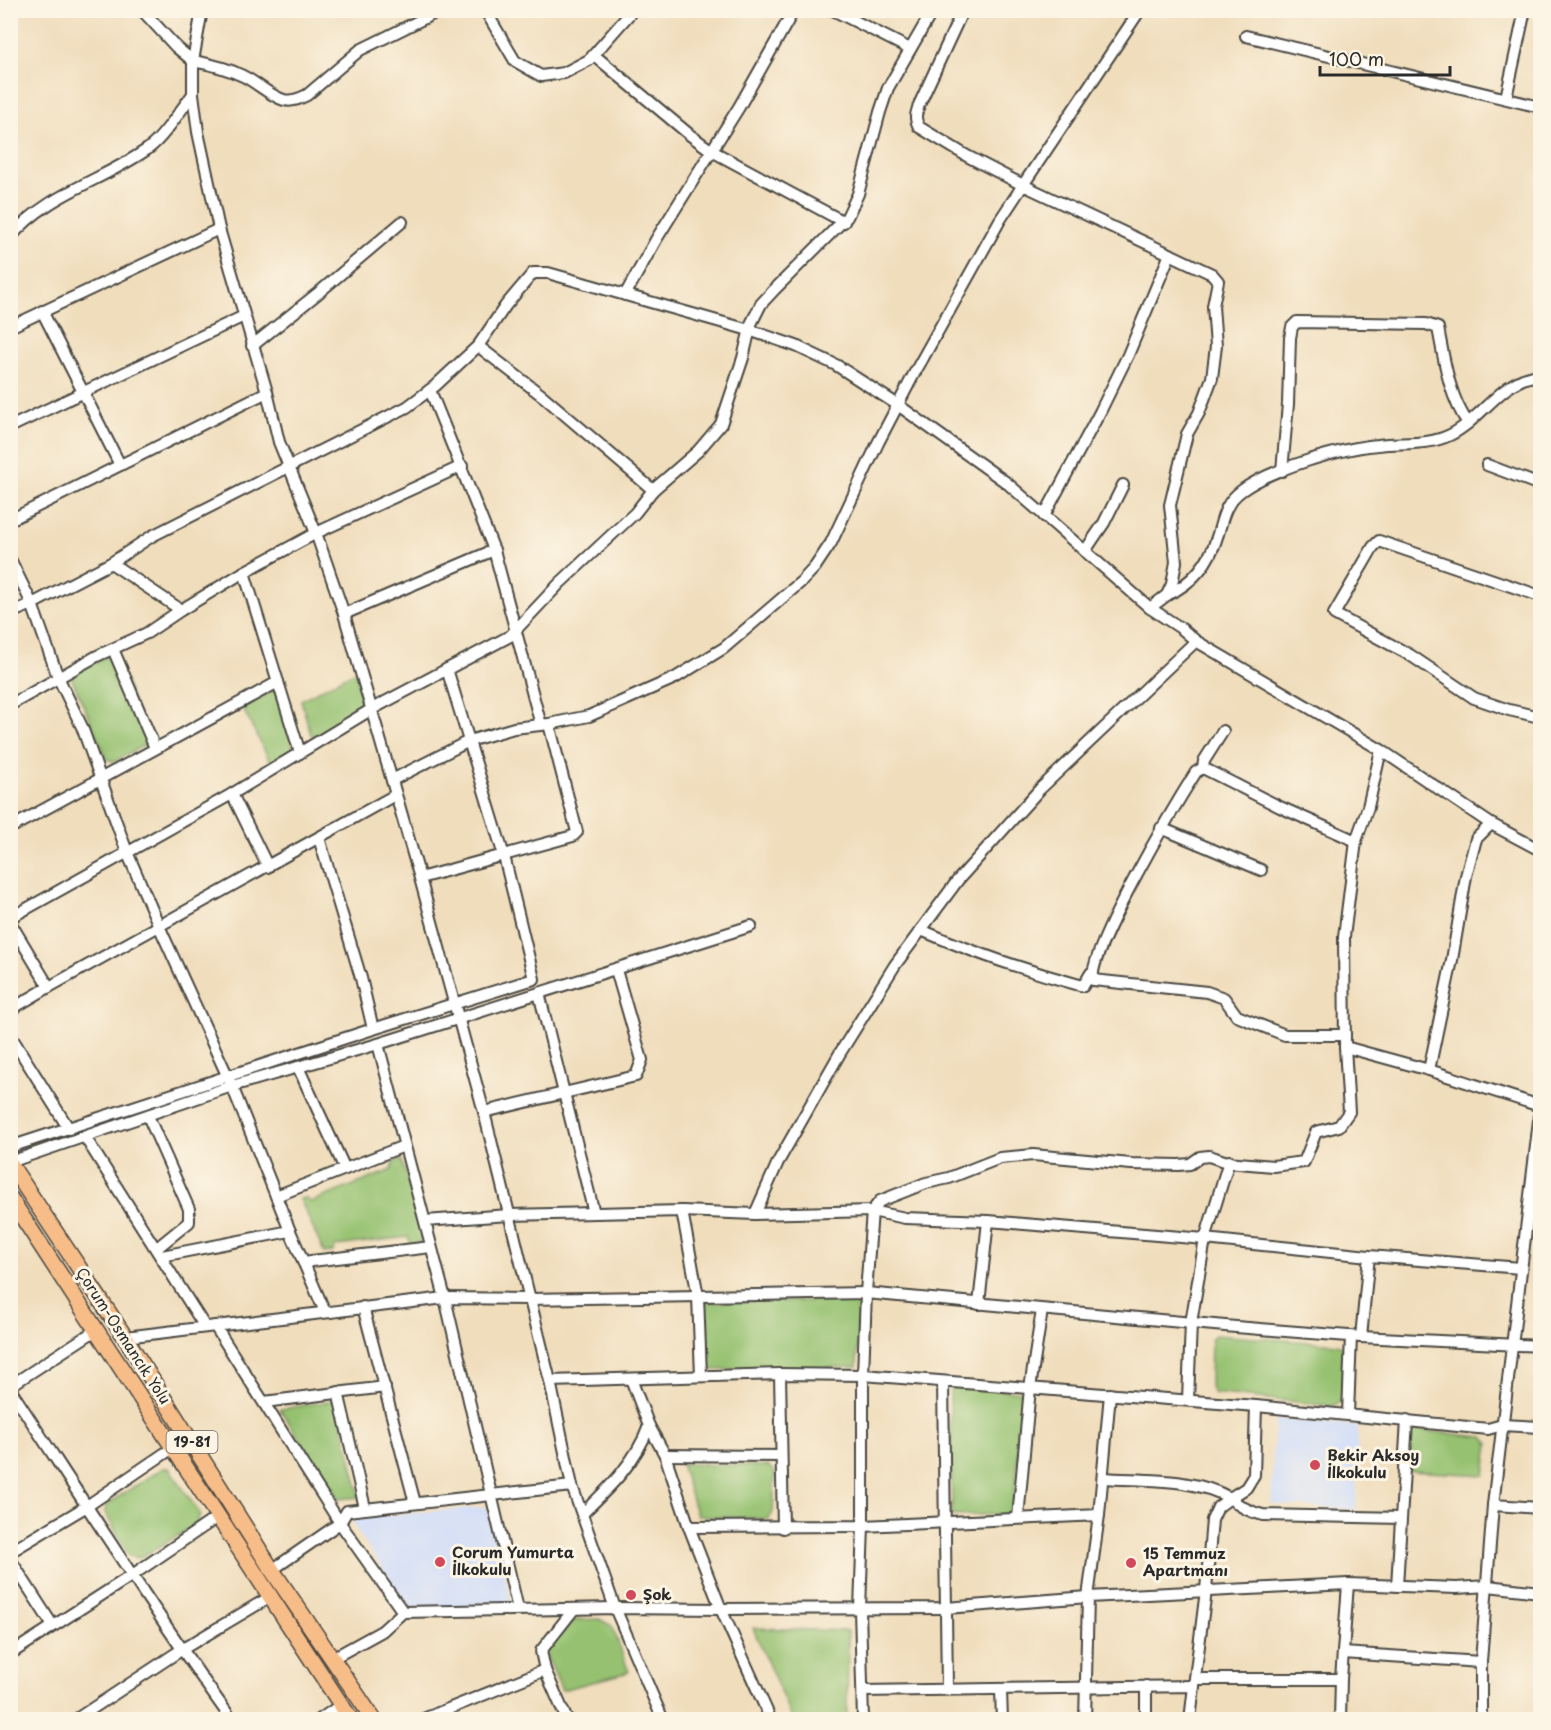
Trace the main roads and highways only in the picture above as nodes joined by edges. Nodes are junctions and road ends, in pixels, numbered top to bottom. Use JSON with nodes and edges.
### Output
{"nodes":[{"id":1,"x":10,"y":1163,"type":"edge"},
{"id":2,"x":10,"y":1198,"type":"edge"},
{"id":3,"x":351,"y":1719,"type":"edge"},
{"id":4,"x":374,"y":1719,"type":"edge"}],
"edges":[{"from":1,"to":4,"type":"highway","name":"Çorum-Osmancık Yolu","number":"19-81"},
{"from":2,"to":3,"type":"highway","name":"Çorum-Osmancık Yolu","number":"19-81"}]}
